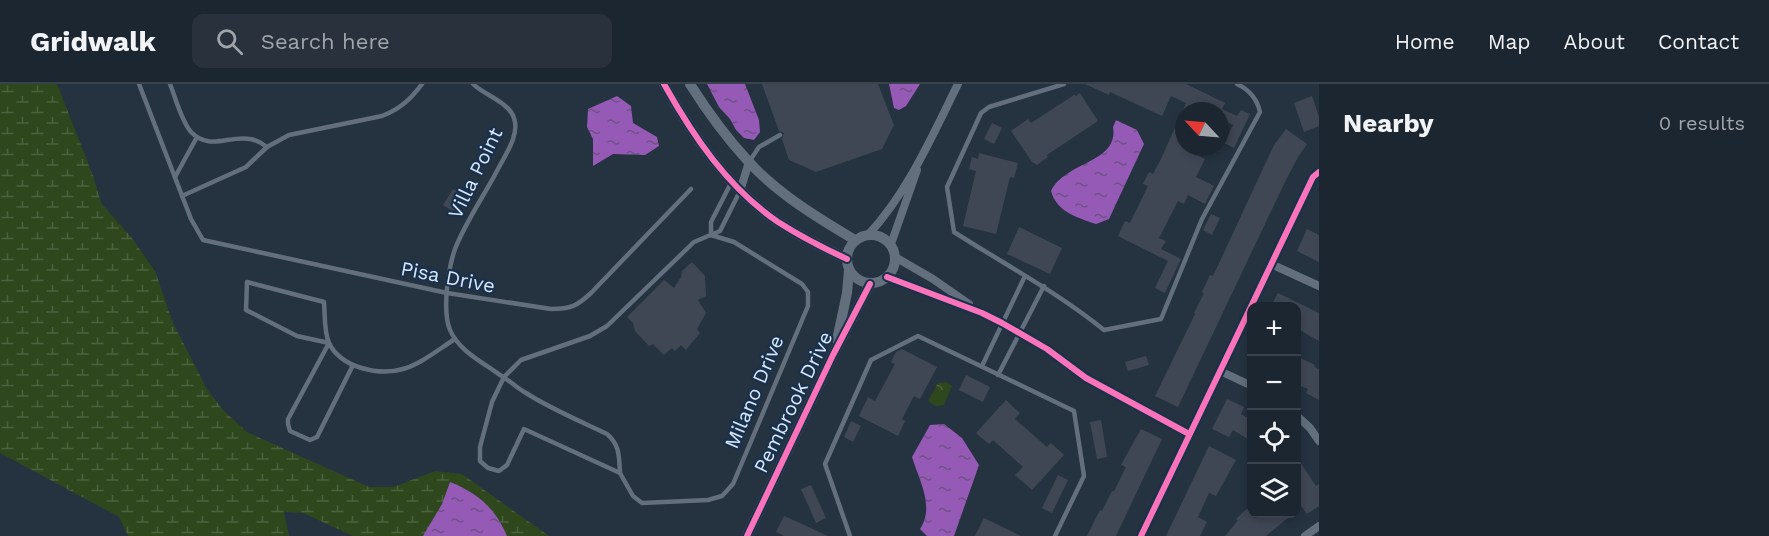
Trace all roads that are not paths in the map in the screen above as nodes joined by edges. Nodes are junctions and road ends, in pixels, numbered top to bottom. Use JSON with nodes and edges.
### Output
{"nodes":[{"id":1,"x":139,"y":84,"type":"edge"},
{"id":2,"x":171,"y":84,"type":"edge"},
{"id":3,"x":473,"y":84,"type":"edge"},
{"id":4,"x":664,"y":84,"type":"edge"},
{"id":5,"x":690,"y":84,"type":"edge"},
{"id":6,"x":958,"y":84,"type":"edge"},
{"id":7,"x":1064,"y":84,"type":"edge"},
{"id":8,"x":1237,"y":84,"type":"edge"},
{"id":9,"x":420,"y":85,"type":"edge"},
{"id":10,"x":780,"y":135,"type":"dead end"},
{"id":11,"x":197,"y":137,"type":"junction"},
{"id":12,"x":267,"y":147,"type":"junction"},
{"id":13,"x":924,"y":153,"type":"junction"},
{"id":14,"x":749,"y":162,"type":"junction"},
{"id":15,"x":1319,"y":172,"type":"edge"},
{"id":16,"x":175,"y":177,"type":"junction"},
{"id":17,"x":732,"y":182,"type":"junction"},
{"id":18,"x":691,"y":189,"type":"dead end"},
{"id":19,"x":740,"y":191,"type":"junction"},
{"id":20,"x":182,"y":196,"type":"junction"},
{"id":21,"x":714,"y":215,"type":"junction"},
{"id":22,"x":726,"y":219,"type":"junction"},
{"id":23,"x":711,"y":235,"type":"junction"},
{"id":24,"x":868,"y":235,"type":"junction"},
{"id":25,"x":855,"y":240,"type":"junction"},
{"id":26,"x":891,"y":244,"type":"junction"},
{"id":27,"x":895,"y":257,"type":"junction"},
{"id":28,"x":848,"y":264,"type":"junction"},
{"id":29,"x":1271,"y":264,"type":"junction"},
{"id":30,"x":1024,"y":276,"type":"junction"},
{"id":31,"x":888,"y":277,"type":"junction"},
{"id":32,"x":870,"y":284,"type":"junction"},
{"id":33,"x":1044,"y":286,"type":"junction"},
{"id":34,"x":1319,"y":286,"type":"edge"},
{"id":35,"x":447,"y":293,"type":"junction"},
{"id":36,"x":982,"y":313,"type":"junction"},
{"id":37,"x":1002,"y":323,"type":"junction"},
{"id":38,"x":1020,"y":333,"type":"junction"},
{"id":39,"x":455,"y":339,"type":"junction"},
{"id":40,"x":329,"y":343,"type":"junction"},
{"id":41,"x":833,"y":355,"type":"junction"},
{"id":42,"x":353,"y":364,"type":"junction"},
{"id":43,"x":982,"y":366,"type":"junction"},
{"id":44,"x":1220,"y":371,"type":"junction"},
{"id":45,"x":998,"y":375,"type":"junction"},
{"id":46,"x":504,"y":377,"type":"junction"},
{"id":47,"x":1247,"y":384,"type":"edge"},
{"id":48,"x":1301,"y":420,"type":"edge"},
{"id":49,"x":1189,"y":434,"type":"junction"},
{"id":50,"x":1319,"y":441,"type":"edge"},
{"id":51,"x":620,"y":473,"type":"junction"},
{"id":52,"x":1319,"y":526,"type":"edge"},
{"id":53,"x":747,"y":536,"type":"edge"},
{"id":54,"x":850,"y":536,"type":"edge"},
{"id":55,"x":1055,"y":536,"type":"edge"},
{"id":56,"x":1141,"y":536,"type":"edge"},
{"id":57,"x":1305,"y":536,"type":"edge"}],
"edges":[{"from":1,"to":16,"type":"lane","name":"Pisa Drive"},
{"from":2,"to":11,"type":"lane"},
{"from":3,"to":35,"type":"lane","name":"Villa Point"},
{"from":4,"to":17,"type":"street"},
{"from":5,"to":14,"type":"street"},
{"from":6,"to":13,"type":"street"},
{"from":7,"to":30,"type":"lane"},
{"from":8,"to":33,"type":"lane"},
{"from":9,"to":12,"type":"lane"},
{"from":10,"to":14,"type":"lane"},
{"from":11,"to":12,"type":"lane"},
{"from":11,"to":16,"type":"lane"},
{"from":12,"to":20,"type":"lane"},
{"from":13,"to":24,"type":"street"},
{"from":13,"to":26,"type":"street"},
{"from":14,"to":17,"type":"street"},
{"from":14,"to":19,"type":"street"},
{"from":14,"to":25,"type":"street"},
{"from":15,"to":29,"type":"street"},
{"from":16,"to":20,"type":"lane","name":"Pisa Drive"},
{"from":17,"to":19,"type":"street"},
{"from":17,"to":21,"type":"lane"},
{"from":18,"to":35,"type":"lane","name":"Pisa Drive"},
{"from":19,"to":22,"type":"lane"},
{"from":19,"to":28,"type":"street"},
{"from":20,"to":35,"type":"lane","name":"Pisa Drive"},
{"from":21,"to":22,"type":"lane"},
{"from":21,"to":23,"type":"lane"},
{"from":22,"to":23,"type":"lane"},
{"from":23,"to":46,"type":"lane"},
{"from":23,"to":51,"type":"lane","name":"Milano Drive"},
{"from":24,"to":25,"type":"street"},
{"from":24,"to":26,"type":"street"},
{"from":25,"to":28,"type":"street"},
{"from":26,"to":27,"type":"street"},
{"from":27,"to":31,"type":"street"},
{"from":27,"to":36,"type":"street"},
{"from":28,"to":32,"type":"street"},
{"from":28,"to":41,"type":"street","name":"Pembrook Drive"},
{"from":29,"to":34,"type":"street"},
{"from":29,"to":44,"type":"street"},
{"from":30,"to":33,"type":"lane"},
{"from":30,"to":37,"type":"lane"},
{"from":31,"to":32,"type":"street"},
{"from":31,"to":36,"type":"street"},
{"from":32,"to":41,"type":"street","name":"Pembrook Drive"},
{"from":33,"to":38,"type":"lane"},
{"from":35,"to":39,"type":"lane"},
{"from":36,"to":37,"type":"street"},
{"from":37,"to":38,"type":"street"},
{"from":37,"to":43,"type":"lane"},
{"from":38,"to":45,"type":"lane"},
{"from":38,"to":49,"type":"street"},
{"from":39,"to":42,"type":"lane"},
{"from":39,"to":46,"type":"lane","name":"Milano Drive"},
{"from":40,"to":40,"type":"lane"},
{"from":40,"to":42,"type":"lane"},
{"from":40,"to":42,"type":"lane"},
{"from":41,"to":53,"type":"street","name":"Pembrook Drive"},
{"from":43,"to":45,"type":"lane"},
{"from":43,"to":54,"type":"lane"},
{"from":44,"to":47,"type":"street"},
{"from":44,"to":49,"type":"street"},
{"from":45,"to":55,"type":"lane"},
{"from":46,"to":51,"type":"lane","name":"Milano Drive"},
{"from":46,"to":51,"type":"lane"},
{"from":48,"to":50,"type":"street"},
{"from":49,"to":56,"type":"street"},
{"from":52,"to":57,"type":"street"}]}
